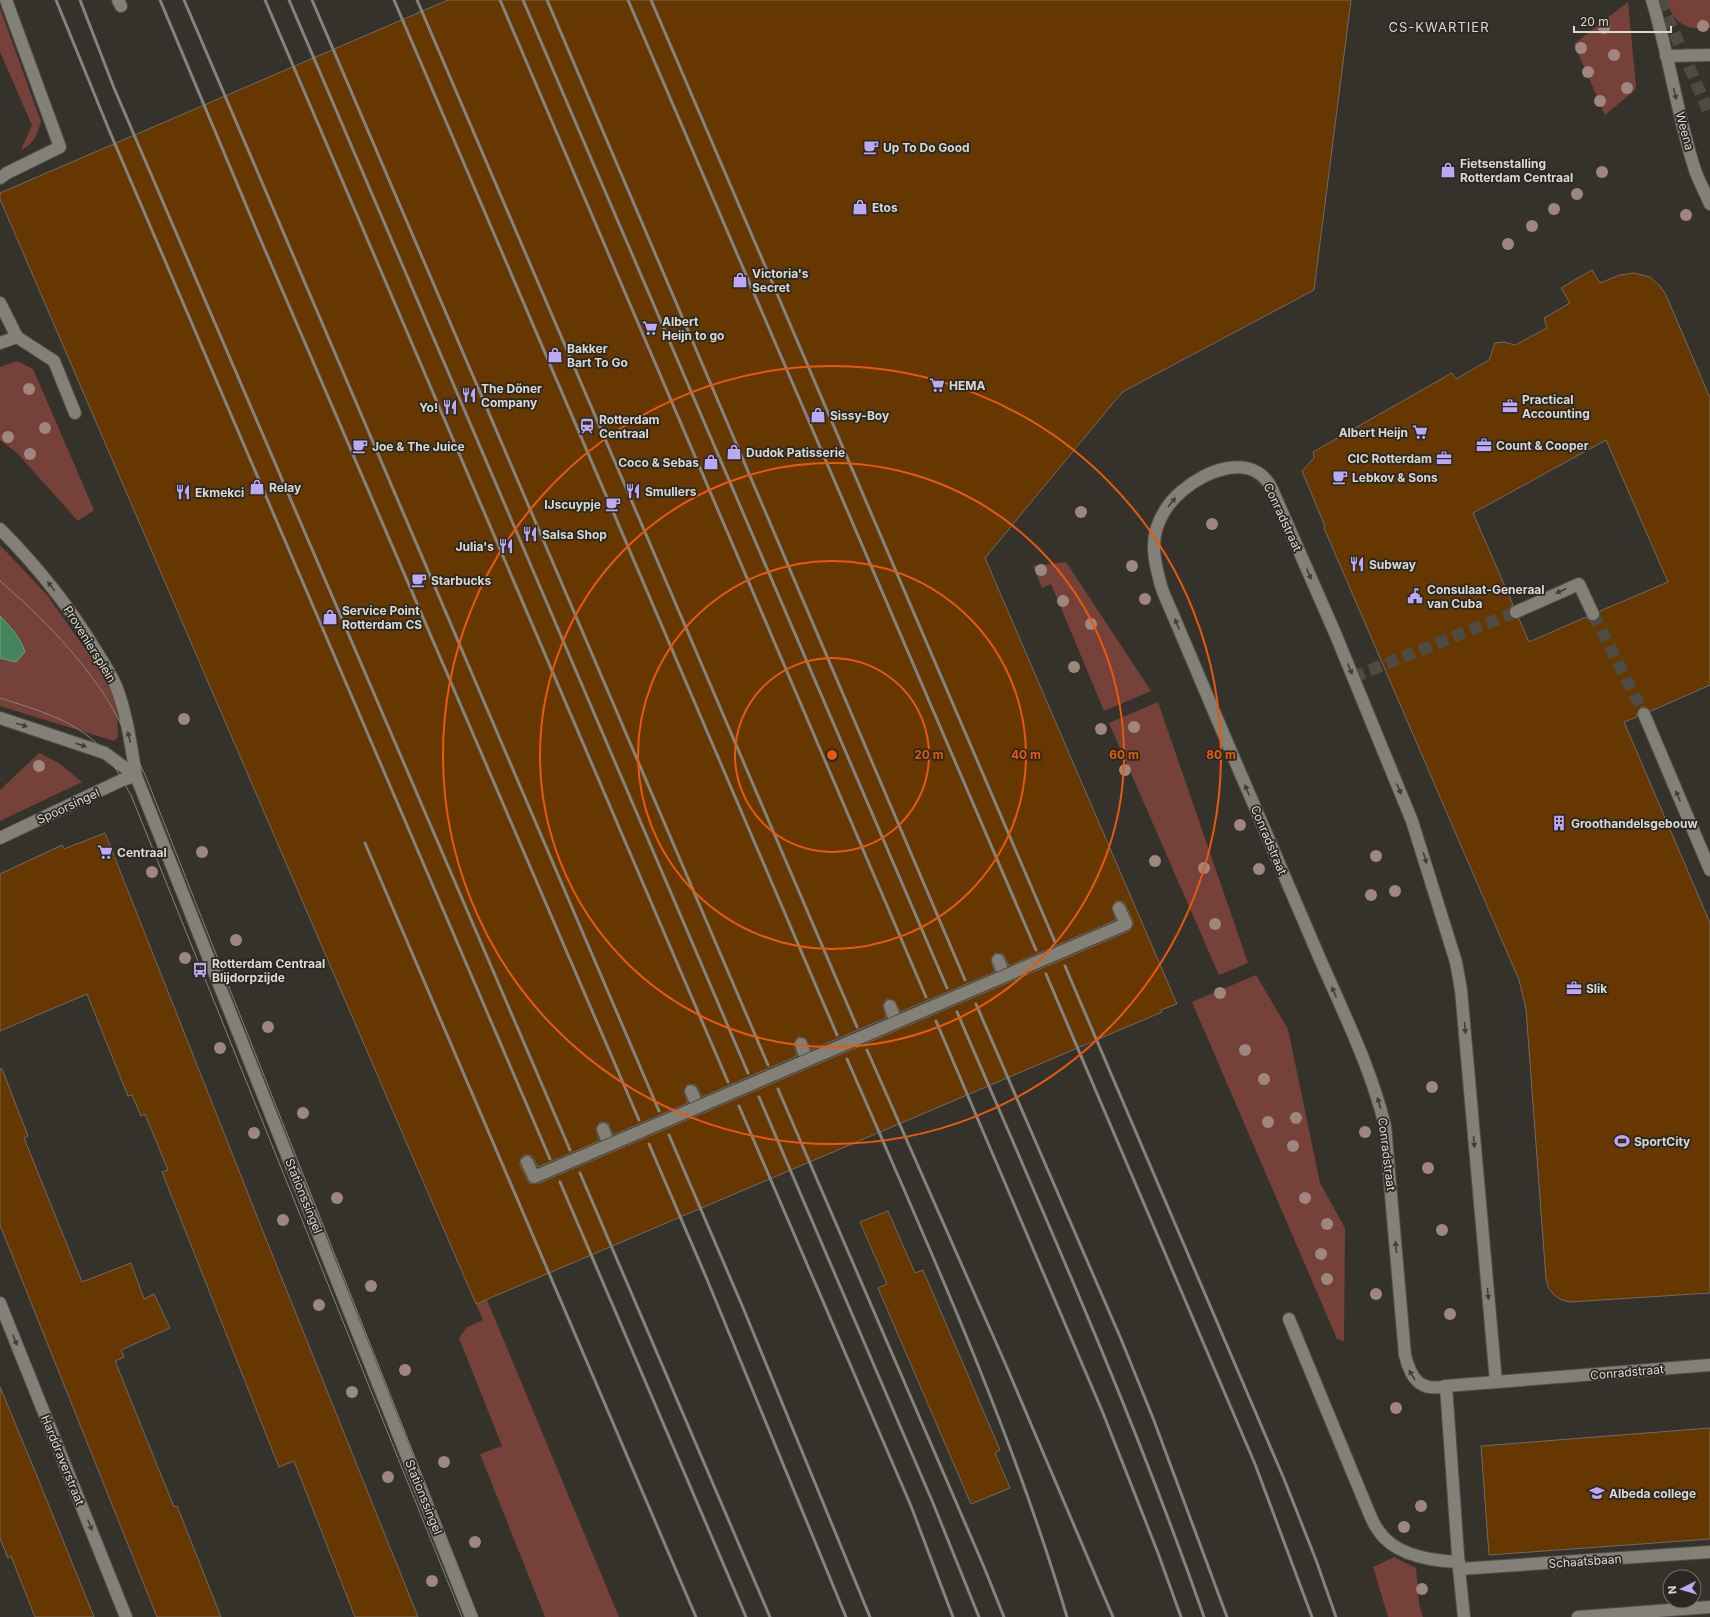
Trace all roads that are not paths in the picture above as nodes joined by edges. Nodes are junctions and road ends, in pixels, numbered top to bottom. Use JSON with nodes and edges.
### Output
{"nodes":[{"id":1,"x":6,"y":0,"type":"edge"},
{"id":2,"x":1652,"y":0,"type":"edge"},
{"id":3,"x":1710,"y":55,"type":"edge"},
{"id":4,"x":1666,"y":56,"type":"junction"},
{"id":5,"x":0,"y":178,"type":"edge"},
{"id":6,"x":1710,"y":204,"type":"edge"},
{"id":7,"x":0,"y":303,"type":"edge"},
{"id":8,"x":17,"y":337,"type":"junction"},
{"id":9,"x":0,"y":343,"type":"edge"},
{"id":10,"x":75,"y":413,"type":"dead end"},
{"id":11,"x":0,"y":529,"type":"edge"},
{"id":12,"x":1516,"y":612,"type":"tunnel mouth"},
{"id":13,"x":1593,"y":614,"type":"tunnel mouth"},
{"id":14,"x":1644,"y":714,"type":"tunnel mouth"},
{"id":15,"x":0,"y":718,"type":"edge"},
{"id":16,"x":136,"y":776,"type":"junction"},
{"id":17,"x":0,"y":838,"type":"edge"},
{"id":18,"x":1710,"y":870,"type":"edge"},
{"id":19,"x":1119,"y":908,"type":"dead end"},
{"id":20,"x":998,"y":960,"type":"dead end"},
{"id":21,"x":1005,"y":976,"type":"junction"},
{"id":22,"x":890,"y":1006,"type":"dead end"},
{"id":23,"x":896,"y":1023,"type":"junction"},
{"id":24,"x":801,"y":1044,"type":"dead end"},
{"id":25,"x":807,"y":1061,"type":"junction"},
{"id":26,"x":691,"y":1091,"type":"dead end"},
{"id":27,"x":698,"y":1107,"type":"junction"},
{"id":28,"x":603,"y":1129,"type":"dead end"},
{"id":29,"x":609,"y":1145,"type":"junction"},
{"id":30,"x":527,"y":1162,"type":"dead end"},
{"id":31,"x":0,"y":1303,"type":"edge"},
{"id":32,"x":1289,"y":1320,"type":"dead end"},
{"id":33,"x":1710,"y":1365,"type":"edge"},
{"id":34,"x":1496,"y":1382,"type":"junction"},
{"id":35,"x":1446,"y":1386,"type":"junction"},
{"id":36,"x":1710,"y":1552,"type":"edge"},
{"id":37,"x":1459,"y":1565,"type":"junction"},
{"id":38,"x":1710,"y":1607,"type":"edge"},
{"id":39,"x":126,"y":1617,"type":"edge"},
{"id":40,"x":471,"y":1617,"type":"edge"},
{"id":41,"x":1464,"y":1617,"type":"edge"},
{"id":42,"x":1578,"y":1617,"type":"edge"}],
"edges":[{"from":1,"to":5,"type":"street"},
{"from":2,"to":4,"type":"street","name":"Weena"},
{"from":3,"to":4,"type":"street"},
{"from":4,"to":6,"type":"street","name":"Weena","one_way":true},
{"from":7,"to":8,"type":"street"},
{"from":8,"to":9,"type":"street"},
{"from":8,"to":10,"type":"street"},
{"from":16,"to":11,"type":"street","name":"Proveniersplein","one_way":true},
{"from":13,"to":12,"type":"street","one_way":true},
{"from":18,"to":14,"type":"street","one_way":true},
{"from":15,"to":16,"type":"street","one_way":true},
{"from":16,"to":17,"type":"street","name":"Spoorsingel"},
{"from":16,"to":40,"type":"street","name":"Stationssingel"},
{"from":19,"to":21,"type":"street","bridge":true},
{"from":20,"to":21,"type":"street"},
{"from":21,"to":23,"type":"street","bridge":true},
{"from":22,"to":23,"type":"street"},
{"from":23,"to":25,"type":"street","bridge":true},
{"from":24,"to":25,"type":"street"},
{"from":25,"to":27,"type":"street","bridge":true},
{"from":26,"to":27,"type":"street"},
{"from":27,"to":29,"type":"street","bridge":true},
{"from":28,"to":29,"type":"street"},
{"from":29,"to":30,"type":"street","bridge":true},
{"from":31,"to":39,"type":"street","name":"Harddraverstraat","one_way":true},
{"from":32,"to":37,"type":"street","name":"Schaatsbaan"},
{"from":33,"to":34,"type":"street","name":"Conradstraat"},
{"from":34,"to":35,"type":"street","name":"Conradstraat"},
{"from":35,"to":34,"type":"street","name":"Conradstraat","one_way":true},
{"from":35,"to":37,"type":"street"},
{"from":36,"to":37,"type":"street","name":"Schaatsbaan"},
{"from":37,"to":41,"type":"street"},
{"from":38,"to":42,"type":"street"}]}
